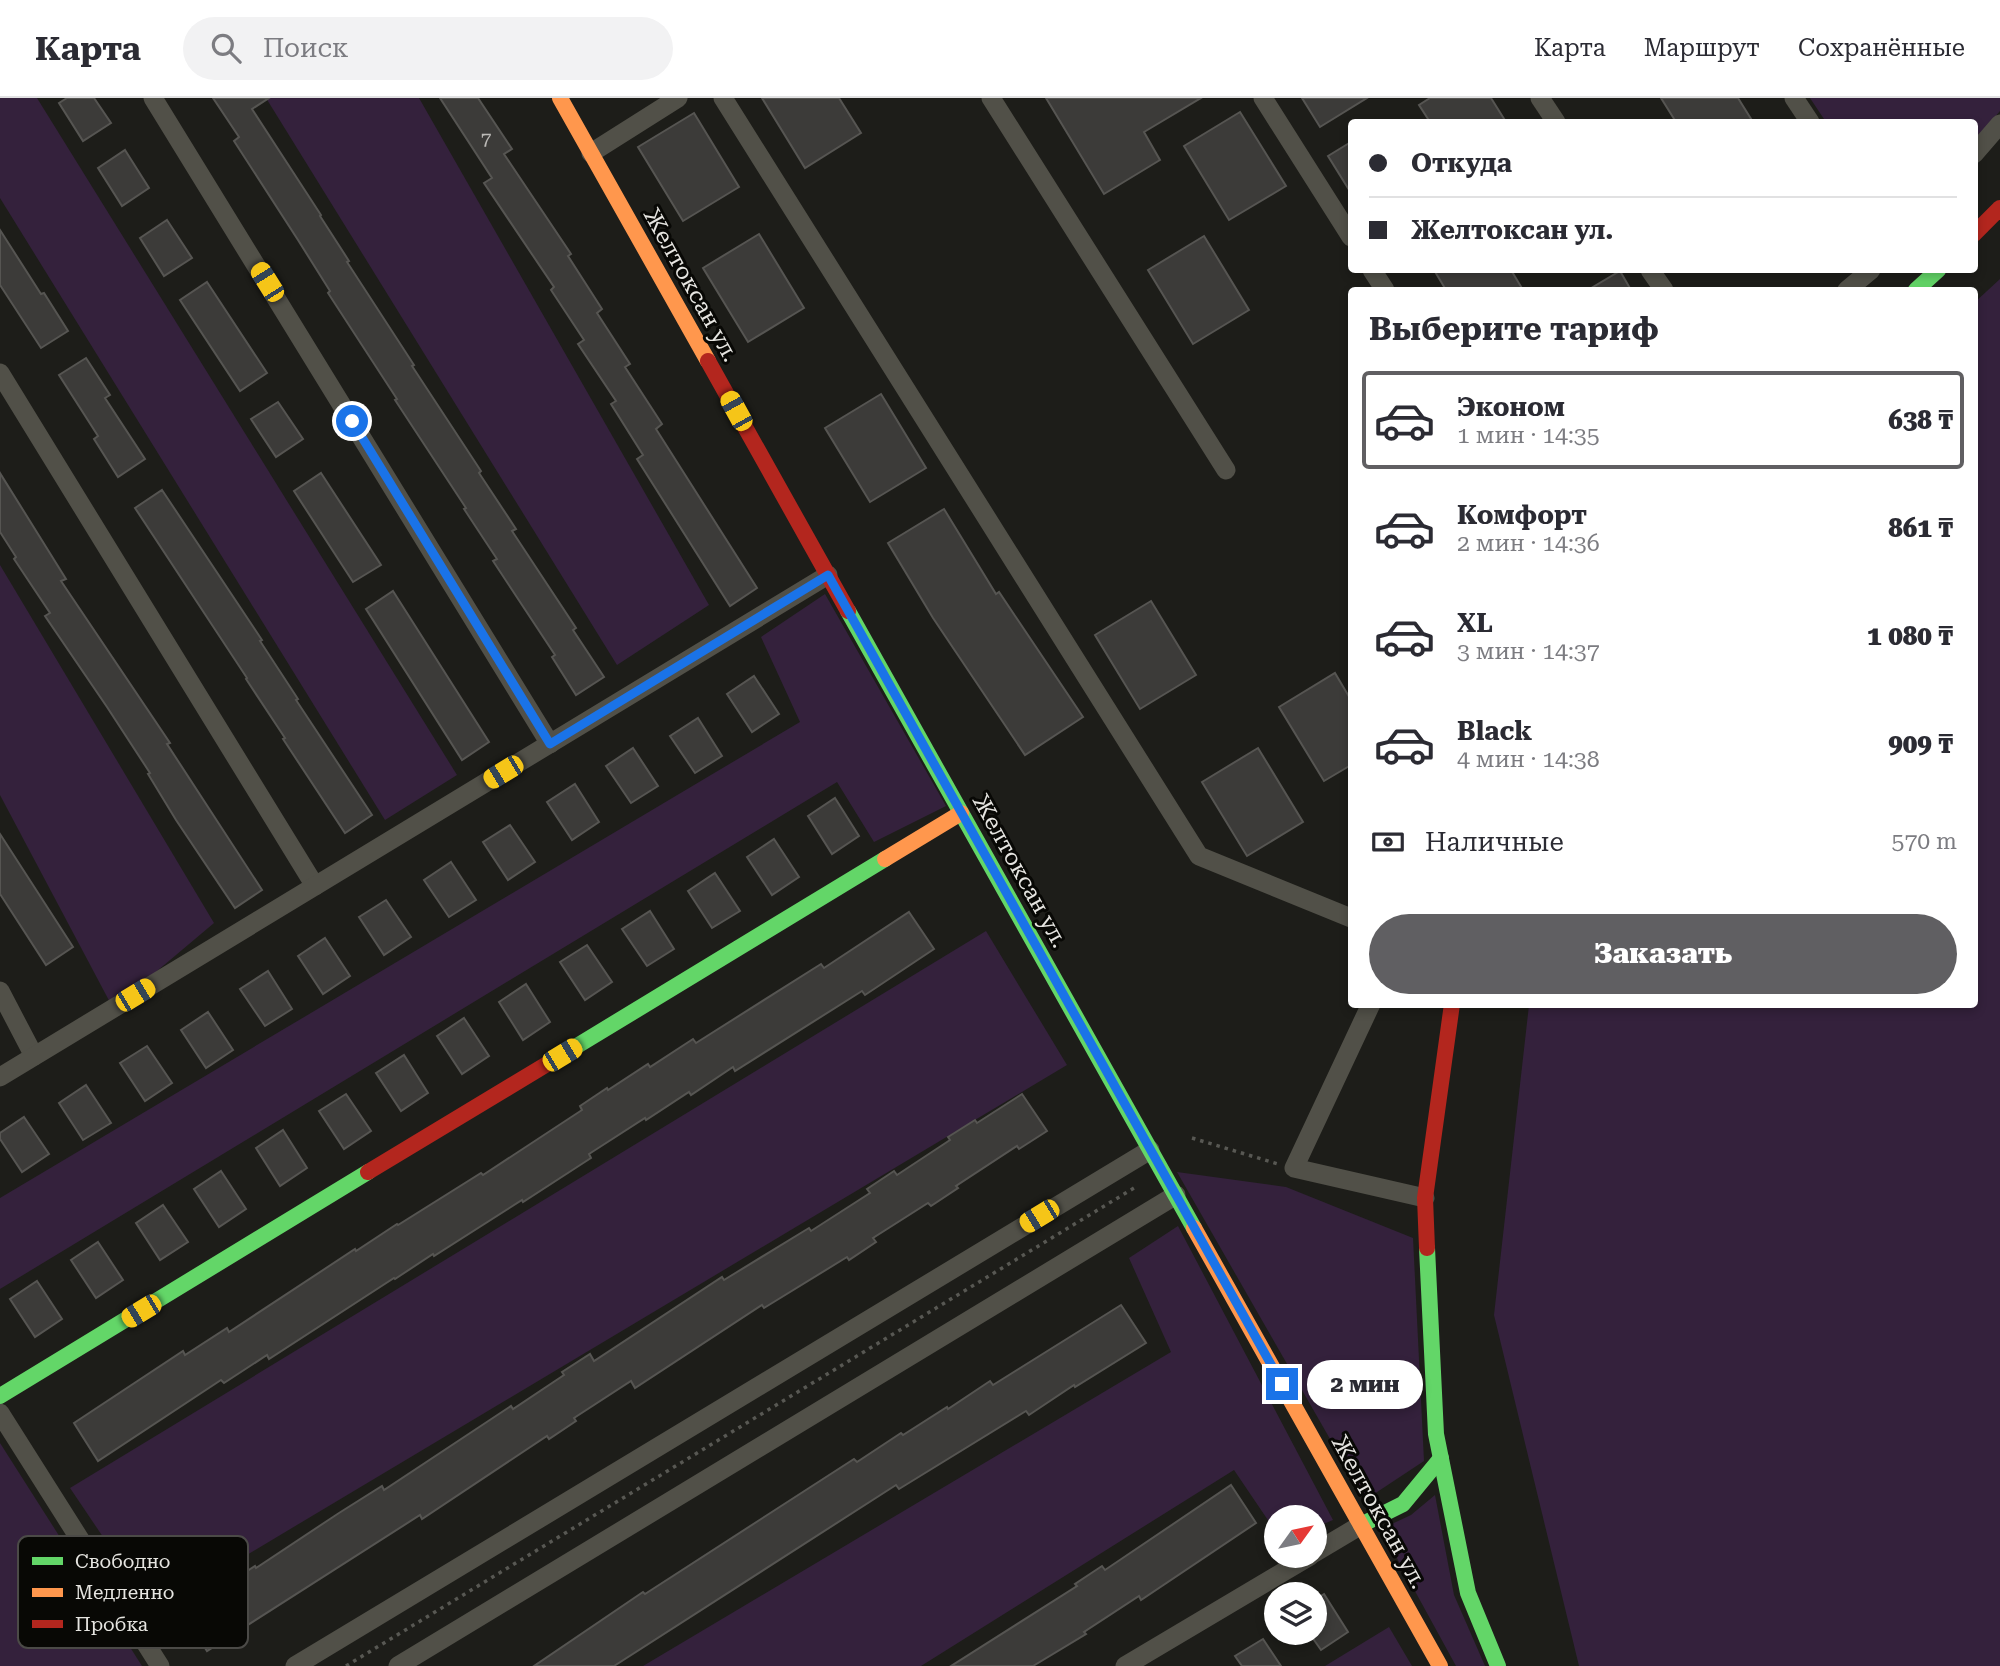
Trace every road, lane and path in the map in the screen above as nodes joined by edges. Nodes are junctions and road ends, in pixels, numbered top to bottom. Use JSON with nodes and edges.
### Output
{"nodes":[{"id":1,"x":153,"y":98,"type":"edge"},
{"id":2,"x":560,"y":98,"type":"edge"},
{"id":3,"x":678,"y":98,"type":"edge"},
{"id":4,"x":723,"y":98,"type":"edge"},
{"id":5,"x":991,"y":98,"type":"edge"},
{"id":6,"x":1263,"y":98,"type":"edge"},
{"id":7,"x":1540,"y":98,"type":"edge"},
{"id":8,"x":1794,"y":98,"type":"edge"},
{"id":9,"x":1554,"y":119,"type":"edge"},
{"id":10,"x":1808,"y":119,"type":"edge"},
{"id":11,"x":2000,"y":124,"type":"edge"},
{"id":12,"x":1978,"y":149,"type":"edge"},
{"id":13,"x":591,"y":153,"type":"junction"},
{"id":14,"x":2000,"y":208,"type":"edge"},
{"id":15,"x":1978,"y":230,"type":"edge"},
{"id":16,"x":1348,"y":232,"type":"edge"},
{"id":17,"x":1867,"y":273,"type":"edge"},
{"id":18,"x":1935,"y":273,"type":"edge"},
{"id":19,"x":1851,"y":287,"type":"edge"},
{"id":20,"x":1919,"y":287,"type":"edge"},
{"id":21,"x":0,"y":373,"type":"edge"},
{"id":22,"x":1227,"y":470,"type":"dead end"},
{"id":23,"x":828,"y":575,"type":"junction"},
{"id":24,"x":550,"y":744,"type":"junction"},
{"id":25,"x":961,"y":813,"type":"junction"},
{"id":26,"x":315,"y":886,"type":"junction"},
{"id":27,"x":1348,"y":917,"type":"edge"},
{"id":28,"x":0,"y":991,"type":"edge"},
{"id":29,"x":1369,"y":1008,"type":"edge"},
{"id":30,"x":1451,"y":1008,"type":"edge"},
{"id":31,"x":34,"y":1056,"type":"junction"},
{"id":32,"x":0,"y":1077,"type":"edge"},
{"id":33,"x":1192,"y":1138,"type":"dead end"},
{"id":34,"x":1150,"y":1150,"type":"junction"},
{"id":35,"x":1294,"y":1168,"type":"junction"},
{"id":36,"x":1134,"y":1188,"type":"dead end"},
{"id":37,"x":1176,"y":1195,"type":"junction"},
{"id":38,"x":1425,"y":1198,"type":"junction"},
{"id":39,"x":1039,"y":1216,"type":"junction"},
{"id":40,"x":1052,"y":1238,"type":"junction"},
{"id":41,"x":896,"y":1303,"type":"junction"},
{"id":42,"x":909,"y":1325,"type":"junction"},
{"id":43,"x":0,"y":1396,"type":"edge"},
{"id":44,"x":0,"y":1413,"type":"edge"},
{"id":45,"x":1441,"y":1458,"type":"junction"},
{"id":46,"x":1361,"y":1525,"type":"junction"},
{"id":47,"x":78,"y":1536,"type":"edge"},
{"id":48,"x":1327,"y":1545,"type":"edge"},
{"id":49,"x":1289,"y":1568,"type":"edge"},
{"id":50,"x":149,"y":1648,"type":"edge"},
{"id":51,"x":160,"y":1666,"type":"edge"},
{"id":52,"x":295,"y":1666,"type":"edge"},
{"id":53,"x":346,"y":1666,"type":"edge"},
{"id":54,"x":398,"y":1666,"type":"edge"},
{"id":55,"x":1125,"y":1666,"type":"edge"},
{"id":56,"x":1440,"y":1666,"type":"edge"},
{"id":57,"x":1498,"y":1666,"type":"edge"}],
"edges":[{"from":1,"to":24,"type":"street"},
{"from":2,"to":13,"type":"street","name":"Желтоксан ул."},
{"from":3,"to":13,"type":"street"},
{"from":4,"to":27,"type":"street"},
{"from":5,"to":22,"type":"street"},
{"from":6,"to":16,"type":"street"},
{"from":7,"to":9,"type":"street"},
{"from":8,"to":10,"type":"street"},
{"from":11,"to":12,"type":"street"},
{"from":13,"to":23,"type":"street","name":"Желтоксан ул."},
{"from":14,"to":15,"type":"street"},
{"from":17,"to":19,"type":"street"},
{"from":18,"to":20,"type":"street"},
{"from":21,"to":26,"type":"street"},
{"from":23,"to":24,"type":"street"},
{"from":23,"to":25,"type":"street","name":"Желтоксан ул."},
{"from":24,"to":26,"type":"street"},
{"from":25,"to":34,"type":"street","name":"Желтоксан ул."},
{"from":25,"to":43,"type":"street"},
{"from":26,"to":31,"type":"street"},
{"from":28,"to":31,"type":"street"},
{"from":29,"to":35,"type":"street"},
{"from":30,"to":38,"type":"street"},
{"from":31,"to":32,"type":"street"},
{"from":33,"to":35,"type":"path"},
{"from":34,"to":37,"type":"street","name":"Желтоксан ул."},
{"from":34,"to":39,"type":"street"},
{"from":35,"to":38,"type":"street"},
{"from":36,"to":40,"type":"path"},
{"from":37,"to":46,"type":"street","name":"Желтоксан ул."},
{"from":37,"to":54,"type":"street"},
{"from":38,"to":45,"type":"street"},
{"from":39,"to":40,"type":"path"},
{"from":39,"to":41,"type":"street"},
{"from":40,"to":42,"type":"path"},
{"from":41,"to":42,"type":"path"},
{"from":41,"to":52,"type":"street"},
{"from":42,"to":53,"type":"path"},
{"from":44,"to":47,"type":"street"},
{"from":45,"to":46,"type":"street"},
{"from":45,"to":57,"type":"street"},
{"from":46,"to":48,"type":"street"},
{"from":46,"to":56,"type":"street","name":"Желтоксан ул."},
{"from":49,"to":55,"type":"street"},
{"from":50,"to":51,"type":"street"}]}
